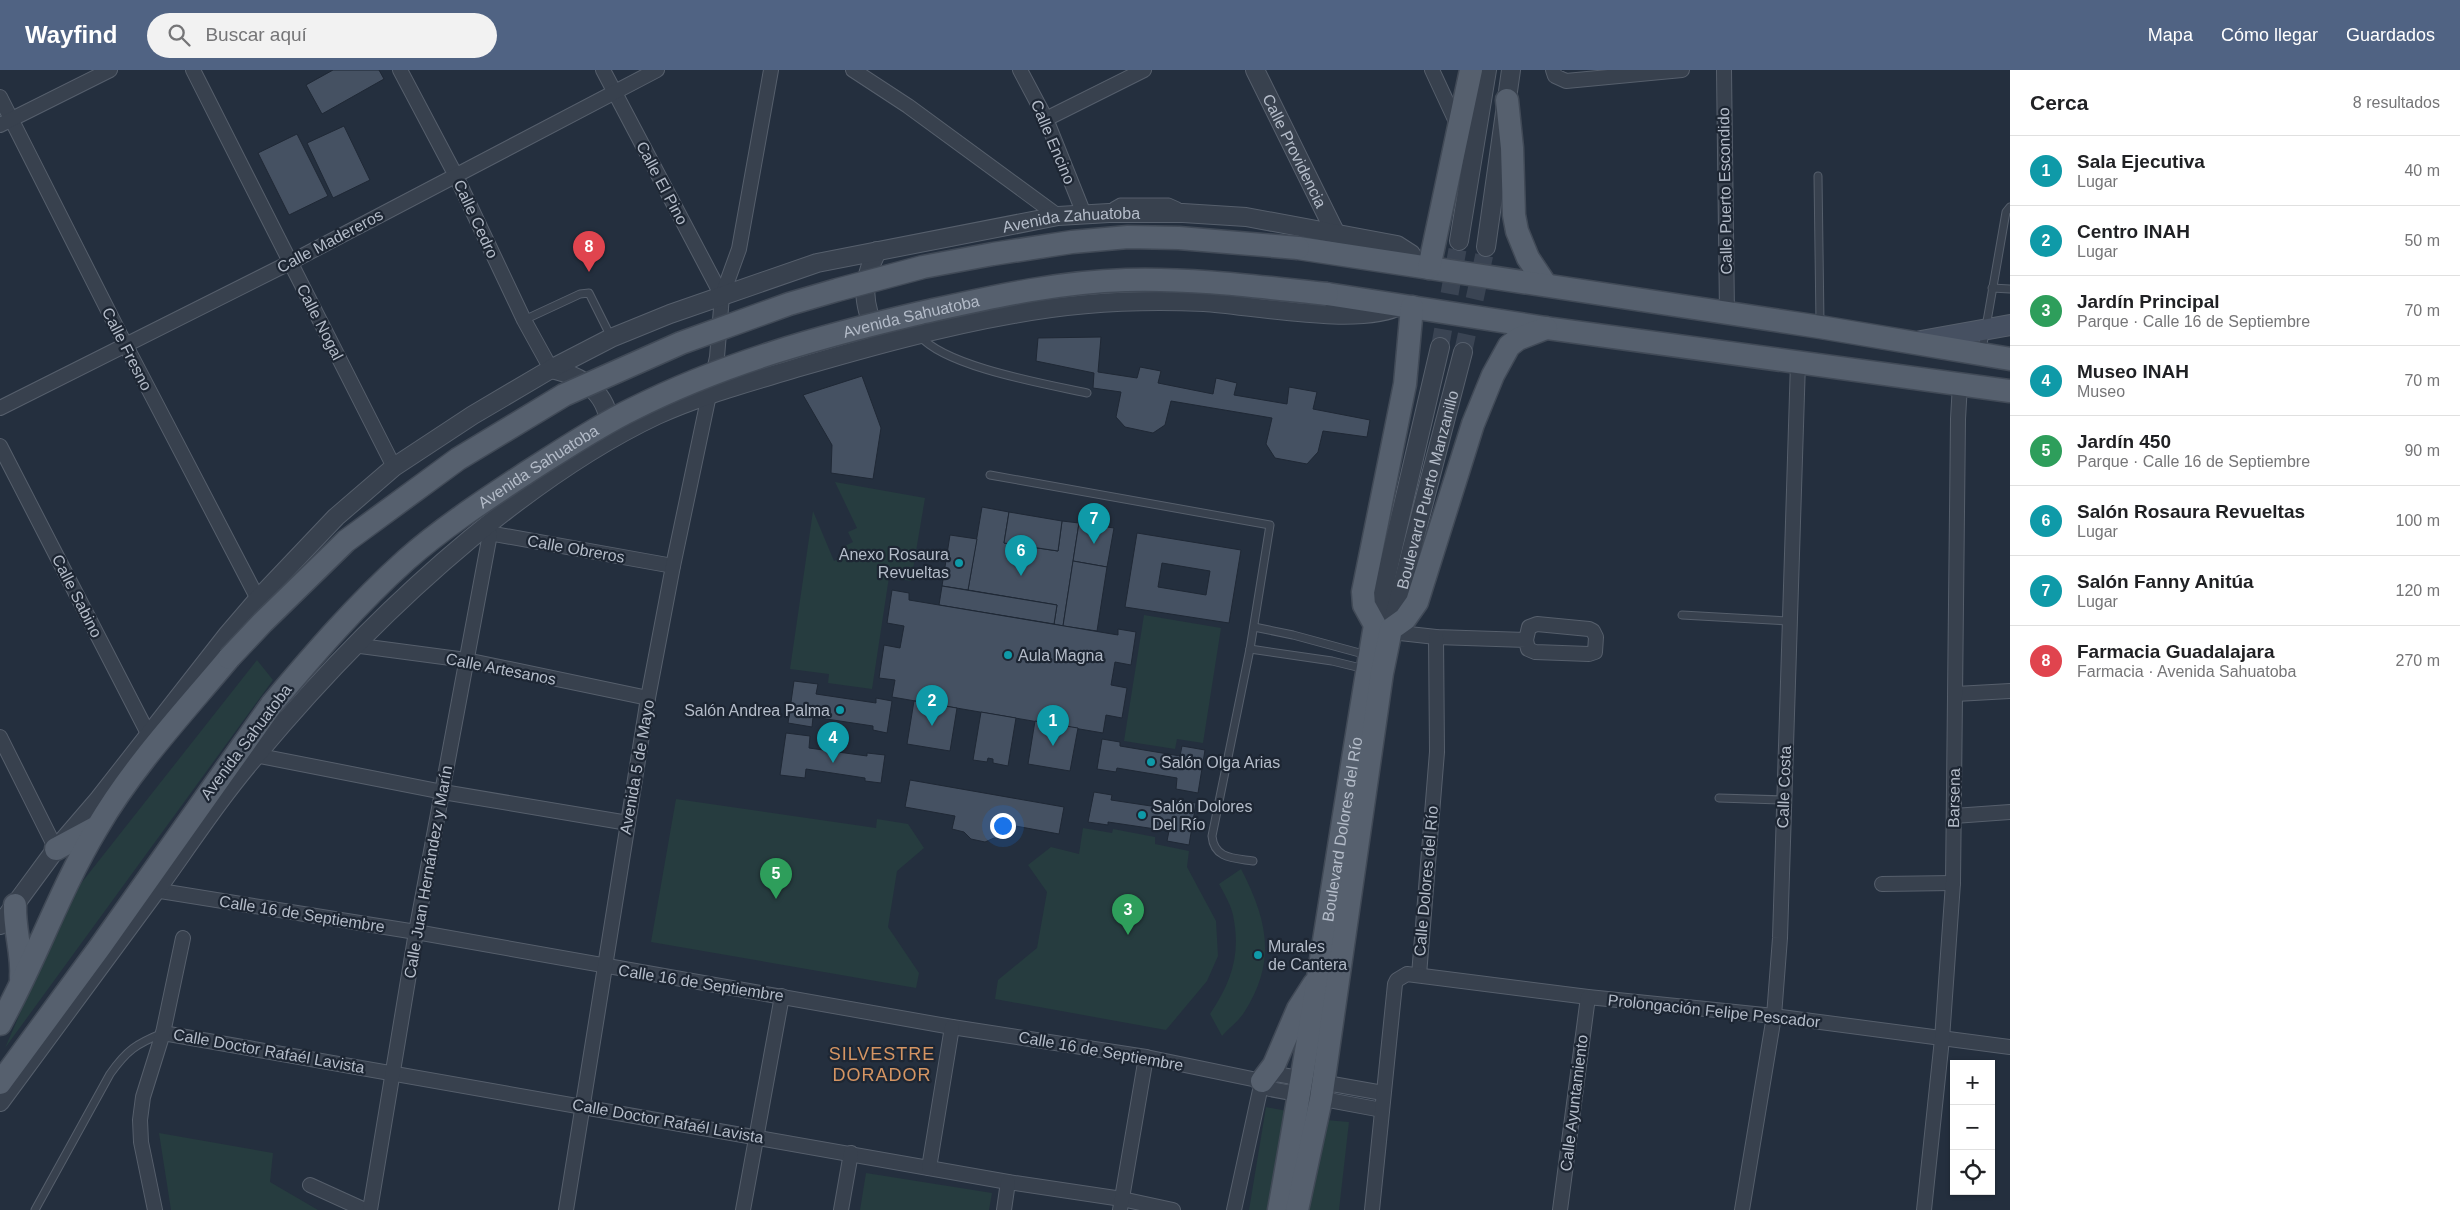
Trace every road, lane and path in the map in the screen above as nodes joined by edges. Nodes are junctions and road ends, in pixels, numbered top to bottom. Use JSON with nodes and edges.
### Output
{"nodes":[{"id":1,"x":110,"y":70,"type":"edge"},
{"id":2,"x":193,"y":70,"type":"edge"},
{"id":3,"x":400,"y":70,"type":"edge"},
{"id":4,"x":604,"y":70,"type":"edge"},
{"id":5,"x":657,"y":70,"type":"edge"},
{"id":6,"x":771,"y":70,"type":"edge"},
{"id":7,"x":853,"y":70,"type":"edge"},
{"id":8,"x":1020,"y":70,"type":"edge"},
{"id":9,"x":1144,"y":70,"type":"edge"},
{"id":10,"x":1255,"y":70,"type":"edge"},
{"id":11,"x":1432,"y":70,"type":"edge"},
{"id":12,"x":1471,"y":70,"type":"edge"},
{"id":13,"x":1487,"y":70,"type":"edge"},
{"id":14,"x":1512,"y":70,"type":"edge"},
{"id":15,"x":1682,"y":70,"type":"edge"},
{"id":16,"x":1724,"y":70,"type":"edge"},
{"id":17,"x":1554,"y":73,"type":"edge"},
{"id":18,"x":614,"y":92,"type":"junction"},
{"id":19,"x":0,"y":97,"type":"edge"},
{"id":20,"x":1506,"y":100,"type":"junction"},
{"id":21,"x":1046,"y":119,"type":"junction"},
{"id":22,"x":5,"y":122,"type":"edge"},
{"id":23,"x":1458,"y":126,"type":"junction"},
{"id":24,"x":455,"y":174,"type":"junction"},
{"id":25,"x":1818,"y":176,"type":"dead end"},
{"id":26,"x":2010,"y":207,"type":"edge"},
{"id":27,"x":1084,"y":214,"type":"junction"},
{"id":28,"x":1058,"y":216,"type":"junction"},
{"id":29,"x":1335,"y":232,"type":"junction"},
{"id":30,"x":1459,"y":241,"type":"tunnel mouth"},
{"id":31,"x":1486,"y":247,"type":"tunnel mouth"},
{"id":32,"x":877,"y":251,"type":"junction"},
{"id":33,"x":289,"y":263,"type":"junction"},
{"id":34,"x":1424,"y":267,"type":"junction"},
{"id":35,"x":1546,"y":285,"type":"junction"},
{"id":36,"x":1992,"y":288,"type":"junction"},
{"id":37,"x":2010,"y":289,"type":"edge"},
{"id":38,"x":722,"y":296,"type":"junction"},
{"id":39,"x":1406,"y":306,"type":"junction"},
{"id":40,"x":1727,"y":312,"type":"junction"},
{"id":41,"x":524,"y":320,"type":"junction"},
{"id":42,"x":2010,"y":325,"type":"edge"},
{"id":43,"x":1820,"y":327,"type":"junction"},
{"id":44,"x":1546,"y":328,"type":"junction"},
{"id":45,"x":1985,"y":329,"type":"junction"},
{"id":46,"x":918,"y":334,"type":"junction"},
{"id":47,"x":611,"y":338,"type":"junction"},
{"id":48,"x":1911,"y":342,"type":"junction"},
{"id":49,"x":880,"y":343,"type":"junction"},
{"id":50,"x":125,"y":344,"type":"junction"},
{"id":51,"x":1440,"y":347,"type":"tunnel mouth"},
{"id":52,"x":1464,"y":352,"type":"tunnel mouth"},
{"id":53,"x":1981,"y":355,"type":"junction"},
{"id":54,"x":2010,"y":359,"type":"edge"},
{"id":55,"x":1798,"y":362,"type":"junction"},
{"id":56,"x":551,"y":369,"type":"junction"},
{"id":57,"x":1960,"y":384,"type":"junction"},
{"id":58,"x":2010,"y":391,"type":"edge"},
{"id":59,"x":1087,"y":393,"type":"dead end"},
{"id":60,"x":709,"y":396,"type":"junction"},
{"id":61,"x":0,"y":408,"type":"edge"},
{"id":62,"x":610,"y":441,"type":"junction"},
{"id":63,"x":0,"y":446,"type":"edge"},
{"id":64,"x":394,"y":467,"type":"junction"},
{"id":65,"x":990,"y":475,"type":"dead end"},
{"id":66,"x":485,"y":533,"type":"junction"},
{"id":67,"x":673,"y":566,"type":"junction"},
{"id":68,"x":258,"y":599,"type":"junction"},
{"id":69,"x":1682,"y":615,"type":"dead end"},
{"id":70,"x":1789,"y":621,"type":"junction"},
{"id":71,"x":1254,"y":627,"type":"junction"},
{"id":72,"x":1386,"y":629,"type":"junction"},
{"id":73,"x":1436,"y":637,"type":"junction"},
{"id":74,"x":1526,"y":640,"type":"junction"},
{"id":75,"x":353,"y":645,"type":"junction"},
{"id":76,"x":1250,"y":650,"type":"junction"},
{"id":77,"x":466,"y":660,"type":"junction"},
{"id":78,"x":1376,"y":664,"type":"junction"},
{"id":79,"x":2010,"y":691,"type":"edge"},
{"id":80,"x":1956,"y":694,"type":"junction"},
{"id":81,"x":648,"y":698,"type":"junction"},
{"id":82,"x":0,"y":737,"type":"edge"},
{"id":83,"x":152,"y":741,"type":"junction"},
{"id":84,"x":255,"y":755,"type":"junction"},
{"id":85,"x":443,"y":792,"type":"junction"},
{"id":86,"x":1719,"y":798,"type":"dead end"},
{"id":87,"x":1784,"y":800,"type":"junction"},
{"id":88,"x":2010,"y":812,"type":"edge"},
{"id":89,"x":1954,"y":816,"type":"junction"},
{"id":90,"x":628,"y":823,"type":"junction"},
{"id":91,"x":97,"y":827,"type":"junction"},
{"id":92,"x":56,"y":849,"type":"junction"},
{"id":93,"x":1253,"y":861,"type":"dead end"},
{"id":94,"x":1953,"y":883,"type":"junction"},
{"id":95,"x":1882,"y":884,"type":"dead end"},
{"id":96,"x":148,"y":889,"type":"junction"},
{"id":97,"x":16,"y":905,"type":"junction"},
{"id":98,"x":0,"y":925,"type":"edge"},
{"id":99,"x":416,"y":932,"type":"junction"},
{"id":100,"x":183,"y":938,"type":"dead end"},
{"id":101,"x":604,"y":967,"type":"junction"},
{"id":102,"x":1419,"y":975,"type":"junction"},
{"id":103,"x":1319,"y":976,"type":"junction"},
{"id":104,"x":20,"y":984,"type":"junction"},
{"id":105,"x":782,"y":996,"type":"junction"},
{"id":106,"x":1588,"y":996,"type":"junction"},
{"id":107,"x":1774,"y":1016,"type":"junction"},
{"id":108,"x":0,"y":1024,"type":"edge"},
{"id":109,"x":952,"y":1027,"type":"junction"},
{"id":110,"x":163,"y":1032,"type":"junction"},
{"id":111,"x":1942,"y":1039,"type":"junction"},
{"id":112,"x":2010,"y":1047,"type":"edge"},
{"id":113,"x":1146,"y":1057,"type":"junction"},
{"id":114,"x":394,"y":1072,"type":"junction"},
{"id":115,"x":1262,"y":1081,"type":"junction"},
{"id":116,"x":0,"y":1083,"type":"edge"},
{"id":117,"x":1312,"y":1088,"type":"junction"},
{"id":118,"x":1384,"y":1093,"type":"junction"},
{"id":119,"x":0,"y":1102,"type":"edge"},
{"id":120,"x":582,"y":1106,"type":"junction"},
{"id":121,"x":1382,"y":1110,"type":"junction"},
{"id":122,"x":756,"y":1137,"type":"junction"},
{"id":123,"x":851,"y":1153,"type":"junction"},
{"id":124,"x":928,"y":1168,"type":"junction"},
{"id":125,"x":1008,"y":1182,"type":"junction"},
{"id":126,"x":310,"y":1185,"type":"dead end"},
{"id":127,"x":1121,"y":1204,"type":"edge"},
{"id":128,"x":35,"y":1210,"type":"edge"},
{"id":129,"x":155,"y":1210,"type":"edge"},
{"id":130,"x":365,"y":1210,"type":"edge"},
{"id":131,"x":370,"y":1210,"type":"edge"},
{"id":132,"x":566,"y":1210,"type":"edge"},
{"id":133,"x":743,"y":1210,"type":"edge"},
{"id":134,"x":840,"y":1210,"type":"edge"},
{"id":135,"x":1004,"y":1210,"type":"edge"},
{"id":136,"x":1173,"y":1210,"type":"edge"},
{"id":137,"x":1234,"y":1210,"type":"edge"},
{"id":138,"x":1279,"y":1210,"type":"edge"},
{"id":139,"x":1297,"y":1210,"type":"edge"},
{"id":140,"x":1372,"y":1210,"type":"edge"},
{"id":141,"x":1560,"y":1210,"type":"edge"},
{"id":142,"x":1742,"y":1210,"type":"edge"},
{"id":143,"x":1924,"y":1210,"type":"edge"}],
"edges":[{"from":1,"to":22,"type":"street"},
{"from":2,"to":33,"type":"street","name":"Calle Nogal"},
{"from":3,"to":24,"type":"street","name":"Calle Cedro"},
{"from":4,"to":18,"type":"street","name":"Calle El Pino"},
{"from":5,"to":18,"type":"street","name":"Calle Madereros"},
{"from":6,"to":38,"type":"street"},
{"from":7,"to":28,"type":"street"},
{"from":8,"to":21,"type":"street","name":"Calle Encino"},
{"from":9,"to":21,"type":"street"},
{"from":10,"to":29,"type":"street","name":"Calle Providencia"},
{"from":11,"to":23,"type":"street"},
{"from":12,"to":23,"type":"main road"},
{"from":13,"to":30,"type":"street"},
{"from":14,"to":20,"type":"street"},
{"from":15,"to":17,"type":"street"},
{"from":16,"to":40,"type":"street","name":"Calle Puerto Escondido"},
{"from":18,"to":24,"type":"street","name":"Calle Madereros"},
{"from":18,"to":38,"type":"street","name":"Calle El Pino"},
{"from":19,"to":22,"type":"street","name":"Calle Fresno"},
{"from":20,"to":31,"type":"street"},
{"from":20,"to":35,"type":"main road"},
{"from":21,"to":27,"type":"street","name":"Calle Encino"},
{"from":22,"to":50,"type":"street","name":"Calle Fresno"},
{"from":23,"to":34,"type":"main road"},
{"from":24,"to":33,"type":"street","name":"Calle Madereros"},
{"from":24,"to":41,"type":"street","name":"Calle Cedro"},
{"from":25,"to":43,"type":"lane"},
{"from":26,"to":36,"type":"lane"},
{"from":27,"to":28,"type":"street","name":"Avenida Zahuatoba"},
{"from":27,"to":29,"type":"street","name":"Avenida Zahuatoba"},
{"from":28,"to":32,"type":"street","name":"Avenida Zahuatoba"},
{"from":29,"to":34,"type":"street","name":"Avenida Zahuatoba"},
{"from":32,"to":38,"type":"street","name":"Avenida Zahuatoba"},
{"from":32,"to":49,"type":"street"},
{"from":33,"to":50,"type":"street","name":"Calle Madereros"},
{"from":33,"to":64,"type":"street","name":"Calle Nogal"},
{"from":34,"to":35,"type":"main road"},
{"from":34,"to":83,"type":"main road","bridge":true},
{"from":35,"to":40,"type":"main road"},
{"from":36,"to":37,"type":"lane"},
{"from":36,"to":45,"type":"lane"},
{"from":38,"to":47,"type":"street"},
{"from":38,"to":60,"type":"street","name":"Avenida 5 de Mayo"},
{"from":39,"to":44,"type":"main road","name":"Avenida Sahuatoba"},
{"from":39,"to":46,"type":"street"},
{"from":39,"to":72,"type":"main road"},
{"from":39,"to":96,"type":"main road","name":"Avenida Sahuatoba","bridge":true},
{"from":40,"to":43,"type":"main road"},
{"from":41,"to":47,"type":"lane"},
{"from":41,"to":56,"type":"street","name":"Calle Cedro"},
{"from":42,"to":45,"type":"main road"},
{"from":43,"to":48,"type":"main road"},
{"from":44,"to":55,"type":"main road","name":"Avenida Sahuatoba"},
{"from":44,"to":72,"type":"main road"},
{"from":45,"to":48,"type":"main road"},
{"from":45,"to":53,"type":"lane"},
{"from":46,"to":49,"type":"street"},
{"from":46,"to":59,"type":"lane"},
{"from":47,"to":56,"type":"street"},
{"from":48,"to":53,"type":"main road"},
{"from":49,"to":60,"type":"street"},
{"from":50,"to":61,"type":"street","name":"Calle Madereros"},
{"from":50,"to":68,"type":"street","name":"Calle Fresno"},
{"from":51,"to":72,"type":"street","name":"Boulevard Puerto Manzanillo"},
{"from":52,"to":72,"type":"street","name":"Boulevard Puerto Manzanillo"},
{"from":53,"to":54,"type":"main road"},
{"from":55,"to":57,"type":"main road","name":"Avenida Sahuatoba"},
{"from":55,"to":70,"type":"street","name":"Calle Costa"},
{"from":56,"to":62,"type":"street"},
{"from":56,"to":64,"type":"street"},
{"from":57,"to":58,"type":"main road","name":"Avenida Sahuatoba"},
{"from":57,"to":80,"type":"street","name":"Barsena"},
{"from":60,"to":62,"type":"street","name":"Avenida Sahuatoba"},
{"from":60,"to":67,"type":"street","name":"Avenida 5 de Mayo"},
{"from":62,"to":66,"type":"street","name":"Avenida Sahuatoba"},
{"from":63,"to":83,"type":"street","name":"Calle Sabino"},
{"from":64,"to":68,"type":"street"},
{"from":65,"to":71,"type":"lane"},
{"from":66,"to":67,"type":"street","name":"Calle Obreros"},
{"from":66,"to":75,"type":"street","name":"Avenida Sahuatoba"},
{"from":66,"to":77,"type":"street","name":"Calle Juan Hernández y Marín"},
{"from":67,"to":81,"type":"street","name":"Avenida 5 de Mayo"},
{"from":68,"to":83,"type":"street"},
{"from":69,"to":70,"type":"lane"},
{"from":70,"to":87,"type":"street","name":"Calle Costa"},
{"from":71,"to":76,"type":"lane"},
{"from":71,"to":78,"type":"lane"},
{"from":72,"to":73,"type":"street"},
{"from":72,"to":78,"type":"main road","name":"Boulevard Dolores del Río"},
{"from":73,"to":74,"type":"street"},
{"from":73,"to":102,"type":"street","name":"Calle Dolores del Río"},
{"from":74,"to":74,"type":"street"},
{"from":75,"to":77,"type":"street","name":"Calle Artesanos"},
{"from":75,"to":84,"type":"street","name":"Avenida Sahuatoba"},
{"from":76,"to":78,"type":"lane"},
{"from":76,"to":93,"type":"lane"},
{"from":77,"to":81,"type":"street","name":"Calle Artesanos"},
{"from":77,"to":85,"type":"street","name":"Calle Juan Hernández y Marín"},
{"from":78,"to":103,"type":"main road","name":"Boulevard Dolores del Río"},
{"from":78,"to":117,"type":"main road","name":"Boulevard Dolores del Río"},
{"from":79,"to":80,"type":"street"},
{"from":80,"to":89,"type":"street","name":"Barsena"},
{"from":81,"to":90,"type":"street","name":"Avenida 5 de Mayo"},
{"from":82,"to":92,"type":"street"},
{"from":83,"to":91,"type":"main road"},
{"from":83,"to":92,"type":"street"},
{"from":84,"to":85,"type":"street"},
{"from":84,"to":96,"type":"street","name":"Avenida Sahuatoba"},
{"from":85,"to":90,"type":"street"},
{"from":85,"to":99,"type":"street","name":"Calle Juan Hernández y Marín"},
{"from":86,"to":87,"type":"lane"},
{"from":87,"to":107,"type":"street","name":"Calle Costa"},
{"from":88,"to":89,"type":"street"},
{"from":89,"to":94,"type":"street","name":"Barsena"},
{"from":90,"to":101,"type":"street","name":"Avenida 5 de Mayo"},
{"from":91,"to":92,"type":"main road"},
{"from":91,"to":104,"type":"main road"},
{"from":92,"to":97,"type":"street"},
{"from":94,"to":95,"type":"street"},
{"from":94,"to":111,"type":"street","name":"Barsena"},
{"from":96,"to":99,"type":"street","name":"Calle 16 de Septiembre"},
{"from":96,"to":116,"type":"main road","name":"Avenida Sahuatoba"},
{"from":96,"to":119,"type":"street","name":"Avenida Sahuatoba"},
{"from":97,"to":98,"type":"street"},
{"from":97,"to":104,"type":"main road"},
{"from":99,"to":101,"type":"street","name":"Calle 16 de Septiembre"},
{"from":99,"to":114,"type":"street","name":"Calle Juan Hernández y Marín"},
{"from":100,"to":110,"type":"street"},
{"from":101,"to":105,"type":"street","name":"Calle 16 de Septiembre"},
{"from":101,"to":120,"type":"street","name":"Avenida 5 de Mayo"},
{"from":102,"to":106,"type":"street","name":"Prolongación Felipe Pescador"},
{"from":102,"to":118,"type":"street","name":"Calle Dolores del Río"},
{"from":103,"to":115,"type":"main road"},
{"from":103,"to":117,"type":"main road","name":"Boulevard Dolores del Río"},
{"from":104,"to":108,"type":"main road"},
{"from":105,"to":109,"type":"street","name":"Calle 16 de Septiembre"},
{"from":105,"to":122,"type":"street"},
{"from":106,"to":107,"type":"street","name":"Prolongación Felipe Pescador"},
{"from":106,"to":141,"type":"street","name":"Calle Ayuntamiento"},
{"from":107,"to":111,"type":"street","name":"Prolongación Felipe Pescador"},
{"from":107,"to":142,"type":"street","name":"Calle Costa"},
{"from":109,"to":113,"type":"street","name":"Calle 16 de Septiembre"},
{"from":109,"to":124,"type":"street"},
{"from":110,"to":114,"type":"street","name":"Calle Doctor Rafaél Lavista"},
{"from":110,"to":128,"type":"lane"},
{"from":110,"to":129,"type":"street"},
{"from":111,"to":112,"type":"street","name":"Prolongación Felipe Pescador"},
{"from":111,"to":143,"type":"street","name":"Barsena"},
{"from":113,"to":115,"type":"street","name":"Calle 16 de Septiembre"},
{"from":113,"to":127,"type":"street"},
{"from":114,"to":120,"type":"street","name":"Calle Doctor Rafaél Lavista"},
{"from":114,"to":131,"type":"street","name":"Calle Juan Hernández y Marín"},
{"from":115,"to":117,"type":"street","name":"Calle 16 de Septiembre"},
{"from":115,"to":137,"type":"street"},
{"from":117,"to":118,"type":"street","name":"Calle 16 de Septiembre"},
{"from":117,"to":121,"type":"street","name":"Calle 16 de Septiembre"},
{"from":117,"to":138,"type":"main road","name":"Boulevard Dolores del Río"},
{"from":117,"to":139,"type":"main road","name":"Boulevard Dolores del Río"},
{"from":118,"to":121,"type":"street","name":"Calle Dolores del Río"},
{"from":120,"to":122,"type":"street","name":"Calle Doctor Rafaél Lavista"},
{"from":120,"to":132,"type":"street","name":"Avenida 5 de Mayo"},
{"from":121,"to":140,"type":"street","name":"Calle Dolores del Río"},
{"from":122,"to":123,"type":"street","name":"Calle Doctor Rafaél Lavista"},
{"from":122,"to":133,"type":"street"},
{"from":123,"to":124,"type":"street","name":"Calle Doctor Rafaél Lavista"},
{"from":123,"to":134,"type":"street"},
{"from":124,"to":125,"type":"street","name":"Calle Doctor Rafaél Lavista"},
{"from":125,"to":127,"type":"street","name":"Calle Doctor Rafaél Lavista"},
{"from":125,"to":135,"type":"street"},
{"from":126,"to":130,"type":"street"},
{"from":127,"to":136,"type":"street","name":"Calle Doctor Rafaél Lavista"}]}
